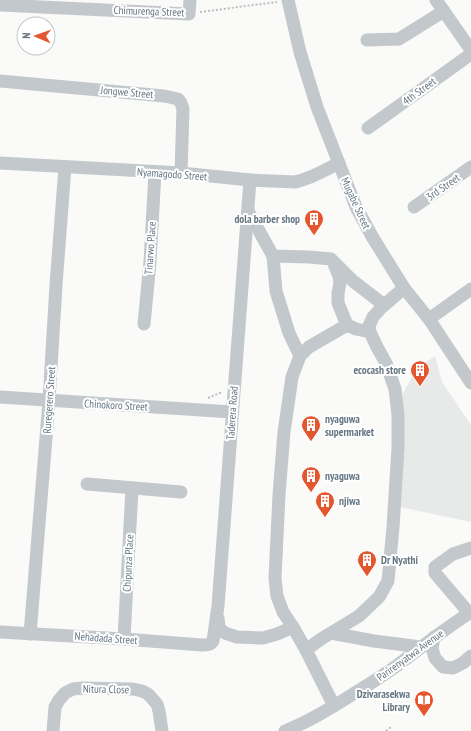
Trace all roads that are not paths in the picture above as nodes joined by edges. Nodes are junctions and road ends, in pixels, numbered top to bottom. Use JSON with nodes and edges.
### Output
{"nodes":[{"id":1,"x":190,"y":0,"type":"edge"},
{"id":2,"x":288,"y":0,"type":"edge"},
{"id":3,"x":436,"y":0,"type":"edge"},
{"id":4,"x":0,"y":5,"type":"edge"},
{"id":5,"x":444,"y":11,"type":"junction"},
{"id":6,"x":366,"y":40,"type":"dead end"},
{"id":7,"x":471,"y":50,"type":"edge"},
{"id":8,"x":471,"y":54,"type":"edge"},
{"id":9,"x":0,"y":81,"type":"edge"},
{"id":10,"x":368,"y":128,"type":"dead end"},
{"id":11,"x":0,"y":162,"type":"edge"},
{"id":12,"x":339,"y":163,"type":"junction"},
{"id":13,"x":65,"y":167,"type":"junction"},
{"id":14,"x":471,"y":167,"type":"edge"},
{"id":15,"x":156,"y":172,"type":"junction"},
{"id":16,"x":181,"y":173,"type":"junction"},
{"id":17,"x":250,"y":180,"type":"junction"},
{"id":18,"x":414,"y":207,"type":"dead end"},
{"id":19,"x":248,"y":211,"type":"junction"},
{"id":20,"x":273,"y":256,"type":"junction"},
{"id":21,"x":331,"y":259,"type":"junction"},
{"id":22,"x":404,"y":288,"type":"junction"},
{"id":23,"x":471,"y":289,"type":"edge"},
{"id":24,"x":384,"y":305,"type":"junction"},
{"id":25,"x":429,"y":319,"type":"junction"},
{"id":26,"x":144,"y":324,"type":"dead end"},
{"id":27,"x":347,"y":325,"type":"junction"},
{"id":28,"x":370,"y":332,"type":"junction"},
{"id":29,"x":300,"y":356,"type":"junction"},
{"id":30,"x":471,"y":383,"type":"edge"},
{"id":31,"x":0,"y":397,"type":"edge"},
{"id":32,"x":49,"y":401,"type":"junction"},
{"id":33,"x":232,"y":412,"type":"junction"},
{"id":34,"x":87,"y":484,"type":"dead end"},
{"id":35,"x":132,"y":488,"type":"junction"},
{"id":36,"x":181,"y":492,"type":"dead end"},
{"id":37,"x":471,"y":548,"type":"edge"},
{"id":38,"x":218,"y":606,"type":"junction"},
{"id":39,"x":470,"y":613,"type":"edge"},
{"id":40,"x":293,"y":627,"type":"junction"},
{"id":41,"x":0,"y":632,"type":"edge"},
{"id":42,"x":331,"y":633,"type":"junction"},
{"id":43,"x":30,"y":634,"type":"junction"},
{"id":44,"x":434,"y":637,"type":"junction"},
{"id":45,"x":124,"y":639,"type":"junction"},
{"id":46,"x":211,"y":644,"type":"joint"},
{"id":47,"x":421,"y":647,"type":"junction"},
{"id":48,"x":306,"y":650,"type":"junction"},
{"id":49,"x":471,"y":656,"type":"edge"},
{"id":50,"x":334,"y":706,"type":"junction"},
{"id":51,"x":53,"y":731,"type":"edge"},
{"id":52,"x":162,"y":731,"type":"edge"},
{"id":53,"x":285,"y":731,"type":"edge"}],
"edges":[{"from":1,"to":4,"type":"street","name":"Chimurenga Street"},
{"from":2,"to":12,"type":"street","name":"Mugabe Street"},
{"from":3,"to":5,"type":"street"},
{"from":5,"to":6,"type":"street"},
{"from":5,"to":7,"type":"street"},
{"from":8,"to":10,"type":"street","name":"4th Street"},
{"from":9,"to":16,"type":"street","name":"Jongwe Street"},
{"from":11,"to":13,"type":"street","name":"Nyamagodo Street"},
{"from":12,"to":17,"type":"street","name":"Nyamagodo Street"},
{"from":12,"to":22,"type":"street","name":"Mugabe Street"},
{"from":13,"to":15,"type":"street","name":"Nyamagodo Street"},
{"from":13,"to":32,"type":"street","name":"Ruregerero Street"},
{"from":14,"to":18,"type":"street","name":"3rd Street"},
{"from":15,"to":16,"type":"street","name":"Nyamagodo Street"},
{"from":15,"to":26,"type":"street","name":"Tinarwo Place"},
{"from":16,"to":17,"type":"street","name":"Nyamagodo Street"},
{"from":17,"to":19,"type":"street","name":"Taderera Road"},
{"from":19,"to":20,"type":"street"},
{"from":19,"to":33,"type":"street","name":"Taderera Road"},
{"from":20,"to":21,"type":"street"},
{"from":20,"to":29,"type":"street"},
{"from":21,"to":24,"type":"street"},
{"from":21,"to":27,"type":"street"},
{"from":22,"to":24,"type":"street"},
{"from":22,"to":25,"type":"street","name":"Mugabe Street"},
{"from":23,"to":25,"type":"street"},
{"from":24,"to":28,"type":"street"},
{"from":25,"to":30,"type":"street","name":"Mugabe Street"},
{"from":27,"to":28,"type":"street"},
{"from":27,"to":29,"type":"street"},
{"from":28,"to":42,"type":"street"},
{"from":29,"to":40,"type":"street"},
{"from":31,"to":32,"type":"street","name":"Chinokoro Street"},
{"from":32,"to":33,"type":"street","name":"Chinokoro Street"},
{"from":32,"to":43,"type":"street","name":"Ruregerero Street"},
{"from":33,"to":38,"type":"street","name":"Taderera Road"},
{"from":34,"to":35,"type":"street"},
{"from":35,"to":36,"type":"street"},
{"from":35,"to":45,"type":"street","name":"Chipunza Place"},
{"from":37,"to":39,"type":"street"},
{"from":38,"to":40,"type":"street"},
{"from":38,"to":46,"type":"street","name":"Taderera Road"},
{"from":39,"to":44,"type":"street","name":"Parirenyatwa Avenue"},
{"from":40,"to":48,"type":"street"},
{"from":41,"to":43,"type":"street","name":"Nehadada Street"},
{"from":42,"to":47,"type":"street"},
{"from":42,"to":48,"type":"street"},
{"from":43,"to":45,"type":"street","name":"Nehadada Street"},
{"from":44,"to":47,"type":"street","name":"Parirenyatwa Avenue"},
{"from":44,"to":49,"type":"street"},
{"from":45,"to":46,"type":"street","name":"Nehadada Street"},
{"from":47,"to":50,"type":"street","name":"Parirenyatwa Avenue"},
{"from":48,"to":50,"type":"street"},
{"from":50,"to":53,"type":"street","name":"Parirenyatwa Avenue"},
{"from":51,"to":52,"type":"street","name":"Nitura Close"}]}
